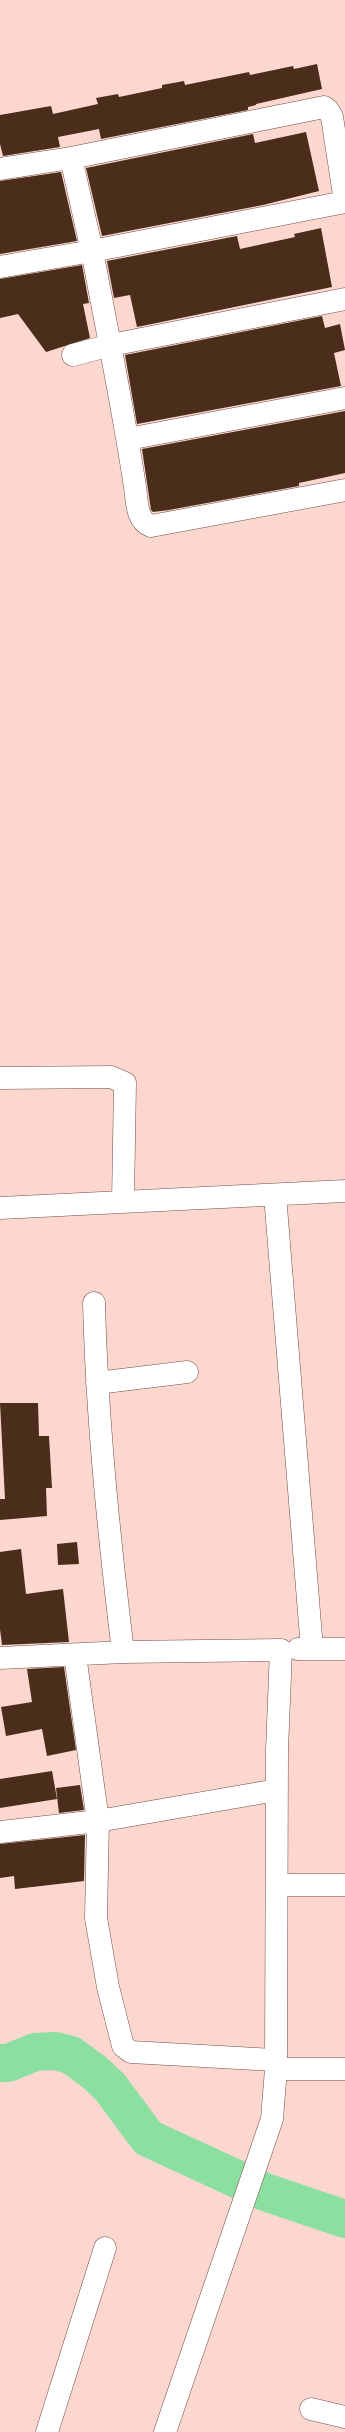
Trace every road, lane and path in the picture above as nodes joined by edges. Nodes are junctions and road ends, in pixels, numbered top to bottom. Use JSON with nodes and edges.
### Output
{"nodes":[{"id":1,"x":70,"y":158,"type":"junction"},
{"id":2,"x":0,"y":169,"type":"edge"},
{"id":3,"x":345,"y":202,"type":"edge"},
{"id":4,"x":92,"y":251,"type":"junction"},
{"id":5,"x":0,"y":267,"type":"edge"},
{"id":6,"x":345,"y":299,"type":"edge"},
{"id":7,"x":110,"y":345,"type":"junction"},
{"id":8,"x":73,"y":355,"type":"dead end"},
{"id":9,"x":345,"y":398,"type":"edge"},
{"id":10,"x":128,"y":439,"type":"junction"},
{"id":11,"x":345,"y":490,"type":"edge"},
{"id":12,"x":0,"y":1081,"type":"edge"},
{"id":13,"x":345,"y":1191,"type":"edge"},
{"id":14,"x":275,"y":1195,"type":"junction"},
{"id":15,"x":123,"y":1200,"type":"junction"},
{"id":16,"x":0,"y":1208,"type":"edge"},
{"id":17,"x":94,"y":1303,"type":"dead end"},
{"id":18,"x":187,"y":1372,"type":"dead end"},
{"id":19,"x":96,"y":1383,"type":"junction"},
{"id":20,"x":345,"y":1648,"type":"edge"},
{"id":21,"x":312,"y":1649,"type":"junction"},
{"id":22,"x":281,"y":1650,"type":"junction"},
{"id":23,"x":123,"y":1652,"type":"junction"},
{"id":24,"x":75,"y":1655,"type":"junction"},
{"id":25,"x":0,"y":1658,"type":"edge"},
{"id":26,"x":277,"y":1790,"type":"junction"},
{"id":27,"x":98,"y":1821,"type":"junction"},
{"id":28,"x":0,"y":1832,"type":"edge"},
{"id":29,"x":278,"y":1885,"type":"junction"},
{"id":30,"x":345,"y":1885,"type":"edge"},
{"id":31,"x":275,"y":2065,"type":"junction"},
{"id":32,"x":345,"y":2069,"type":"edge"},
{"id":33,"x":105,"y":2248,"type":"dead end"},
{"id":34,"x":311,"y":2409,"type":"dead end"},
{"id":35,"x":345,"y":2417,"type":"edge"},
{"id":36,"x":47,"y":2432,"type":"edge"},
{"id":37,"x":165,"y":2432,"type":"edge"}],
"edges":[{"from":1,"to":2,"type":"street"},
{"from":1,"to":3,"type":"street"},
{"from":1,"to":4,"type":"street"},
{"from":3,"to":4,"type":"street"},
{"from":4,"to":5,"type":"street"},
{"from":4,"to":7,"type":"street"},
{"from":6,"to":7,"type":"street"},
{"from":7,"to":8,"type":"street"},
{"from":7,"to":10,"type":"street"},
{"from":9,"to":10,"type":"street"},
{"from":10,"to":11,"type":"street"},
{"from":12,"to":15,"type":"street"},
{"from":13,"to":14,"type":"street"},
{"from":14,"to":15,"type":"street"},
{"from":14,"to":21,"type":"street"},
{"from":15,"to":16,"type":"street"},
{"from":17,"to":19,"type":"street"},
{"from":18,"to":19,"type":"street"},
{"from":19,"to":23,"type":"street"},
{"from":20,"to":21,"type":"street"},
{"from":21,"to":22,"type":"street"},
{"from":22,"to":23,"type":"street"},
{"from":22,"to":26,"type":"street"},
{"from":23,"to":24,"type":"street"},
{"from":24,"to":25,"type":"street"},
{"from":24,"to":27,"type":"street"},
{"from":26,"to":27,"type":"street"},
{"from":26,"to":29,"type":"street"},
{"from":27,"to":28,"type":"street"},
{"from":27,"to":31,"type":"street"},
{"from":29,"to":30,"type":"street"},
{"from":29,"to":31,"type":"street"},
{"from":31,"to":32,"type":"street"},
{"from":31,"to":37,"type":"street"},
{"from":33,"to":36,"type":"street"},
{"from":34,"to":35,"type":"street"}]}
